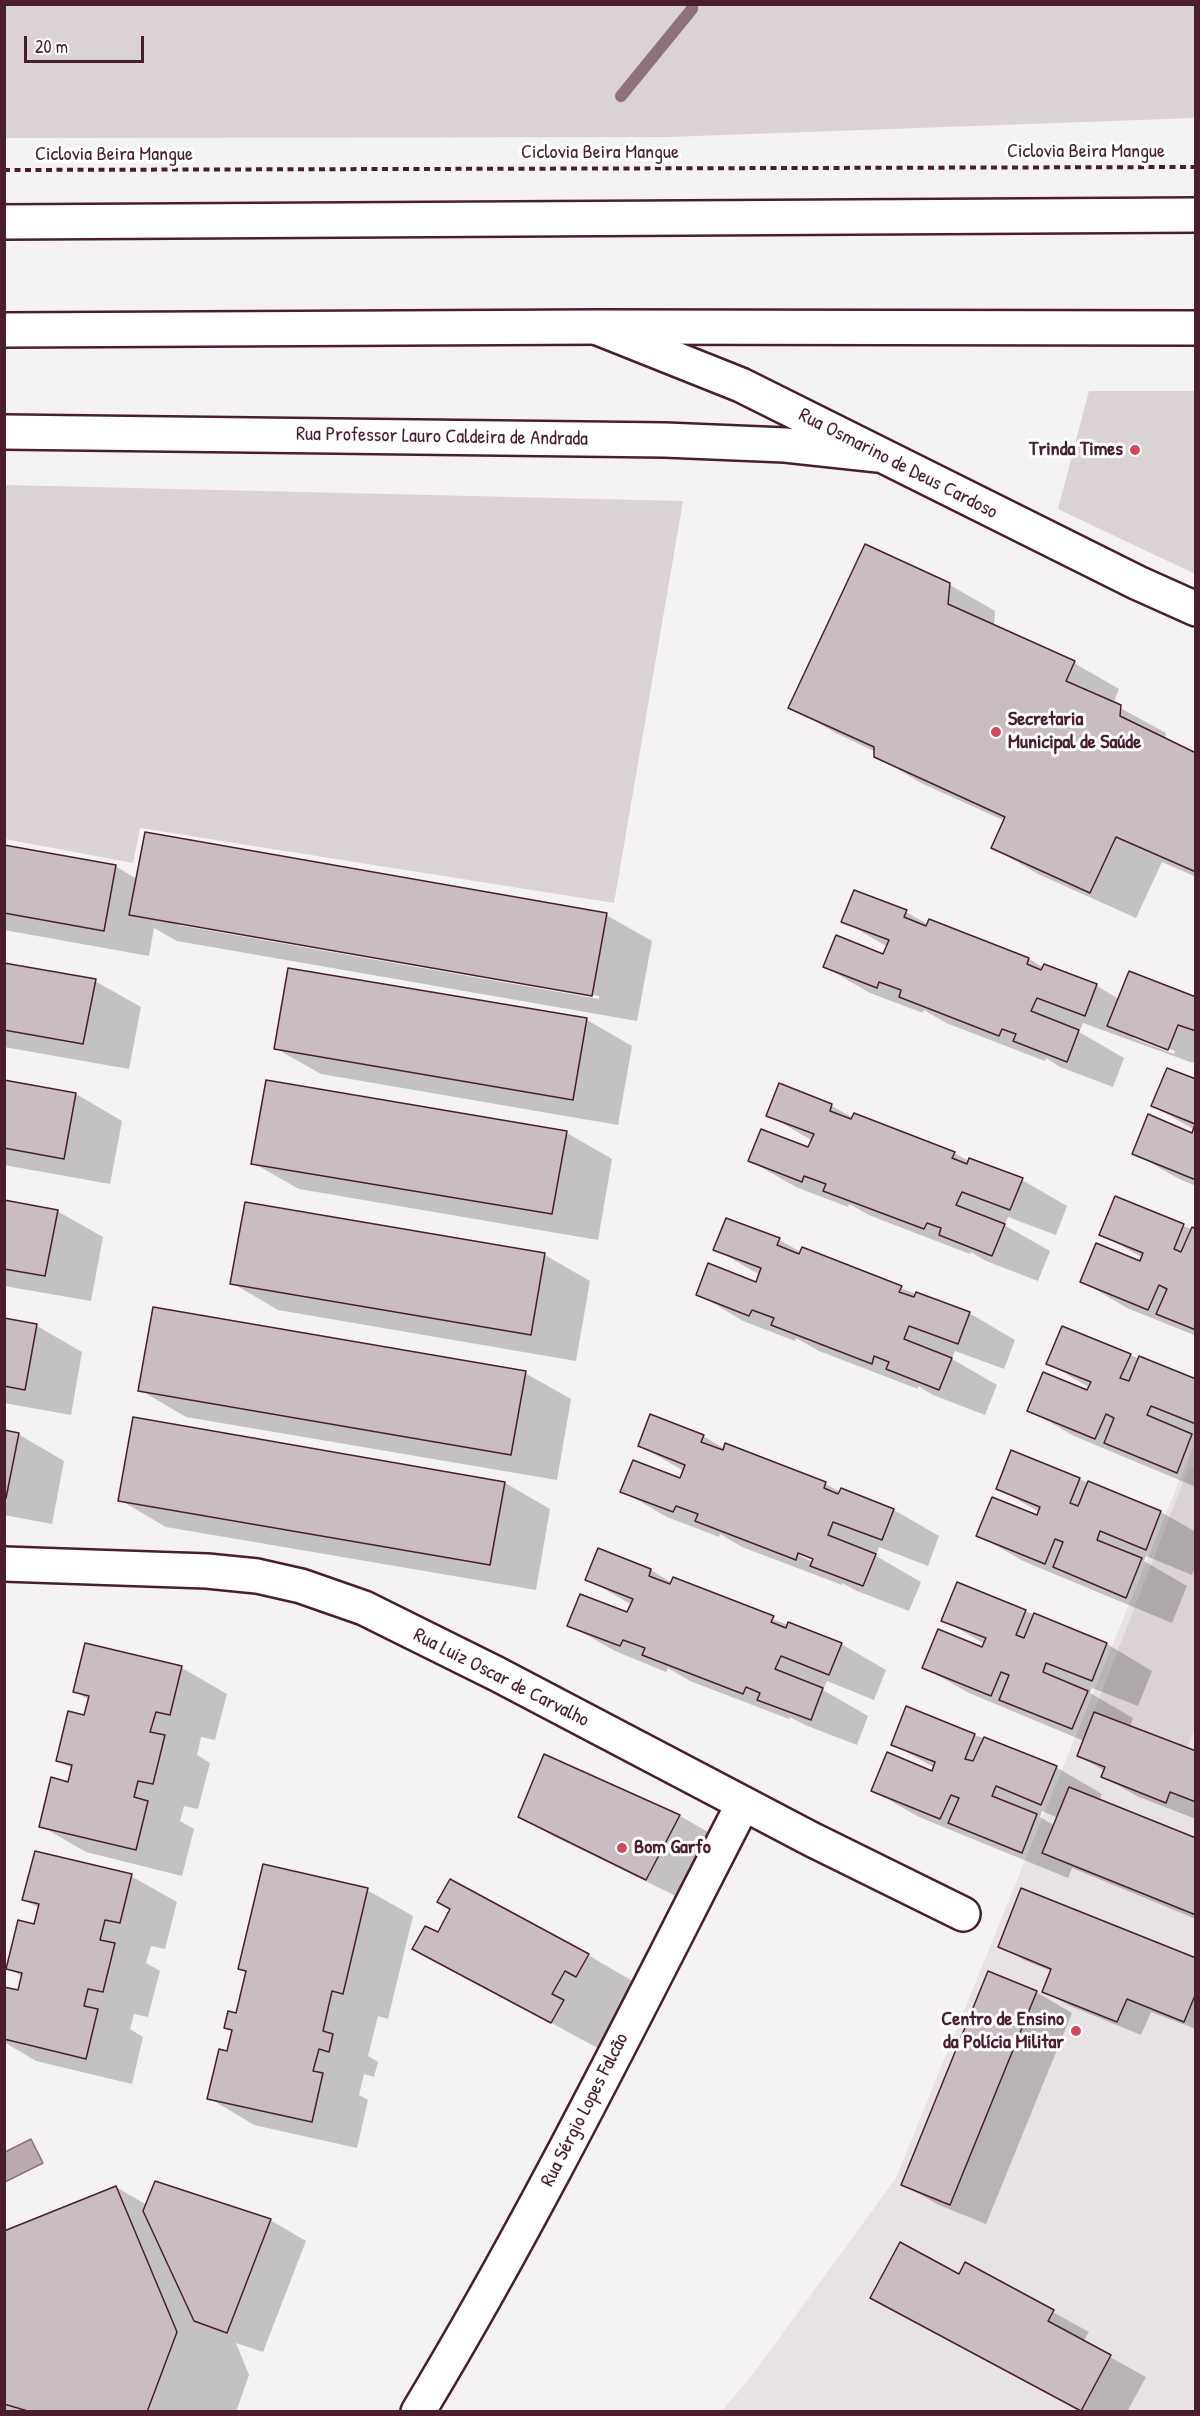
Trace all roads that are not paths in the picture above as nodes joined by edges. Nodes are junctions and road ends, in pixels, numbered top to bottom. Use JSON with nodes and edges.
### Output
{"nodes":[{"id":1,"x":1196,"y":215,"type":"edge"},
{"id":2,"x":4,"y":222,"type":"edge"},
{"id":3,"x":598,"y":327,"type":"junction"},
{"id":4,"x":1196,"y":328,"type":"edge"},
{"id":5,"x":4,"y":330,"type":"edge"},
{"id":6,"x":4,"y":432,"type":"edge"},
{"id":7,"x":878,"y":455,"type":"junction"},
{"id":8,"x":1196,"y":609,"type":"edge"},
{"id":9,"x":4,"y":1564,"type":"edge"},
{"id":10,"x":743,"y":1804,"type":"junction"},
{"id":11,"x":963,"y":1914,"type":"dead end"},
{"id":12,"x":418,"y":2412,"type":"edge"}],
"edges":[{"from":1,"to":2,"type":"main road"},
{"from":3,"to":4,"type":"main road"},
{"from":3,"to":5,"type":"main road"},
{"from":3,"to":7,"type":"main road","name":"Rua Osmarino de Deus Cardoso"},
{"from":6,"to":7,"type":"main road","name":"Rua Professor Lauro Caldeira de Andrada"},
{"from":7,"to":8,"type":"main road","name":"Rua Osmarino de Deus Cardoso"},
{"from":9,"to":10,"type":"main road","name":"Rua Luiz Oscar de Carvalho"},
{"from":10,"to":11,"type":"main road","name":"Rua Luiz Oscar de Carvalho"},
{"from":10,"to":12,"type":"main road","name":"Rua Sérgio Lopes Falcão"}]}
